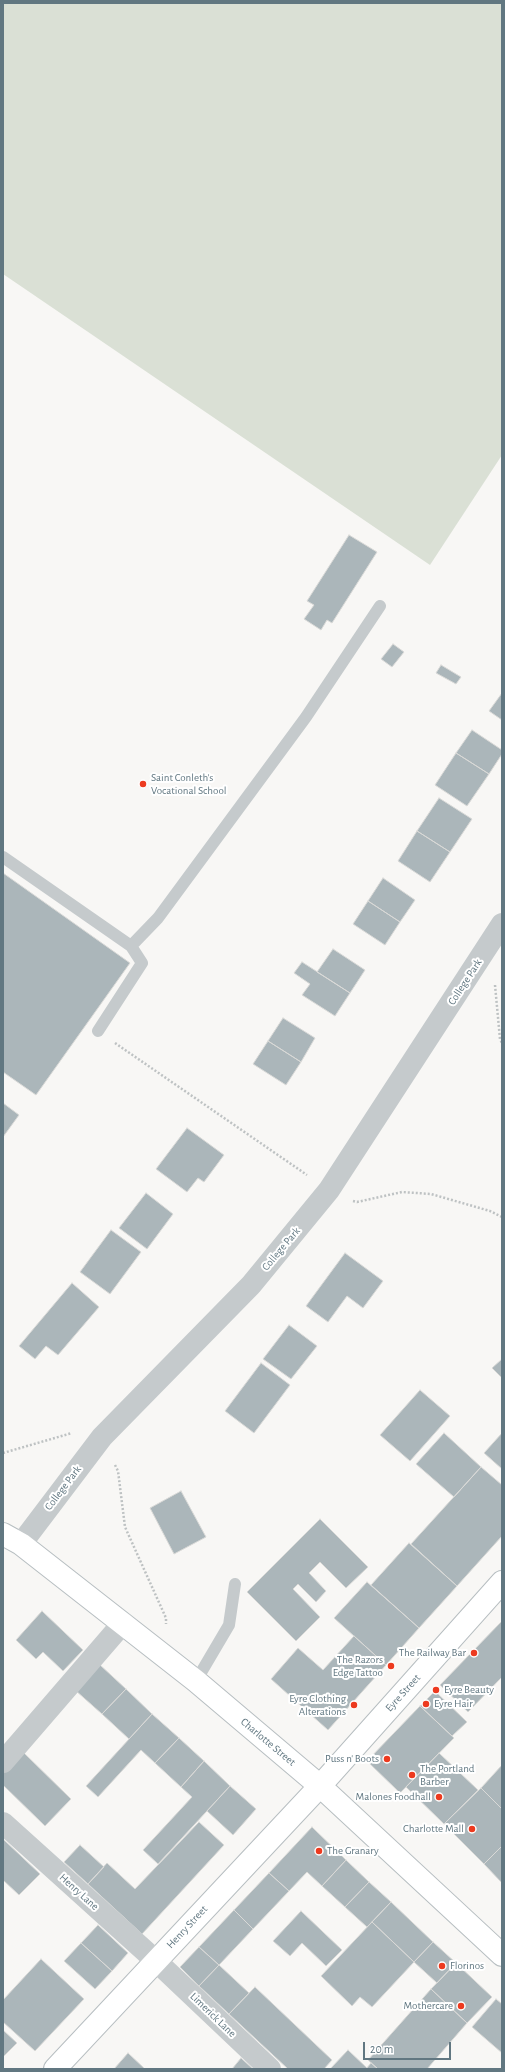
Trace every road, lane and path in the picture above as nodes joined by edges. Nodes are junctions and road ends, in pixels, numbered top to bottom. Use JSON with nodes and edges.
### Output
{"nodes":[{"id":1,"x":380,"y":606,"type":"dead end"},
{"id":2,"x":3,"y":857,"type":"edge"},
{"id":3,"x":502,"y":924,"type":"edge"},
{"id":4,"x":490,"y":943,"type":"junction"},
{"id":5,"x":132,"y":946,"type":"junction"},
{"id":6,"x":98,"y":1031,"type":"joint"},
{"id":7,"x":502,"y":1043,"type":"edge"},
{"id":8,"x":329,"y":1190,"type":"junction"},
{"id":9,"x":502,"y":1217,"type":"edge"},
{"id":10,"x":102,"y":1437,"type":"junction"},
{"id":11,"x":3,"y":1453,"type":"edge"},
{"id":12,"x":12,"y":1539,"type":"edge"},
{"id":13,"x":502,"y":1582,"type":"edge"},
{"id":14,"x":235,"y":1584,"type":"dead end"},
{"id":15,"x":123,"y":1623,"type":"junction"},
{"id":16,"x":166,"y":1659,"type":"junction"},
{"id":17,"x":196,"y":1681,"type":"junction"},
{"id":18,"x":3,"y":1762,"type":"edge"},
{"id":19,"x":320,"y":1786,"type":"junction"},
{"id":20,"x":3,"y":1823,"type":"edge"},
{"id":21,"x":502,"y":1956,"type":"edge"},
{"id":22,"x":155,"y":1960,"type":"junction"},
{"id":23,"x":55,"y":2069,"type":"edge"},
{"id":24,"x":270,"y":2069,"type":"edge"}],
"edges":[{"from":1,"to":5,"type":"lane"},
{"from":2,"to":5,"type":"lane"},
{"from":3,"to":4,"type":"street","name":"College Park"},
{"from":4,"to":7,"type":"path"},
{"from":4,"to":8,"type":"street","name":"College Park"},
{"from":5,"to":6,"type":"lane"},
{"from":6,"to":8,"type":"path"},
{"from":8,"to":9,"type":"path"},
{"from":8,"to":10,"type":"street","name":"College Park"},
{"from":10,"to":11,"type":"path"},
{"from":10,"to":12,"type":"street","name":"College Park"},
{"from":10,"to":16,"type":"path"},
{"from":12,"to":15,"type":"street","name":"Charlotte Street"},
{"from":13,"to":19,"type":"street","name":"Eyre Street"},
{"from":14,"to":17,"type":"lane"},
{"from":15,"to":16,"type":"street","name":"Charlotte Street"},
{"from":15,"to":18,"type":"street"},
{"from":16,"to":17,"type":"street","name":"Charlotte Street"},
{"from":17,"to":19,"type":"street","name":"Charlotte Street"},
{"from":19,"to":21,"type":"street","name":"Charlotte Street"},
{"from":19,"to":22,"type":"street","name":"Henry Street"},
{"from":20,"to":22,"type":"street","name":"Henry Lane"},
{"from":22,"to":23,"type":"street","name":"Henry Street"},
{"from":22,"to":24,"type":"street","name":"Limerick Lane"}]}
